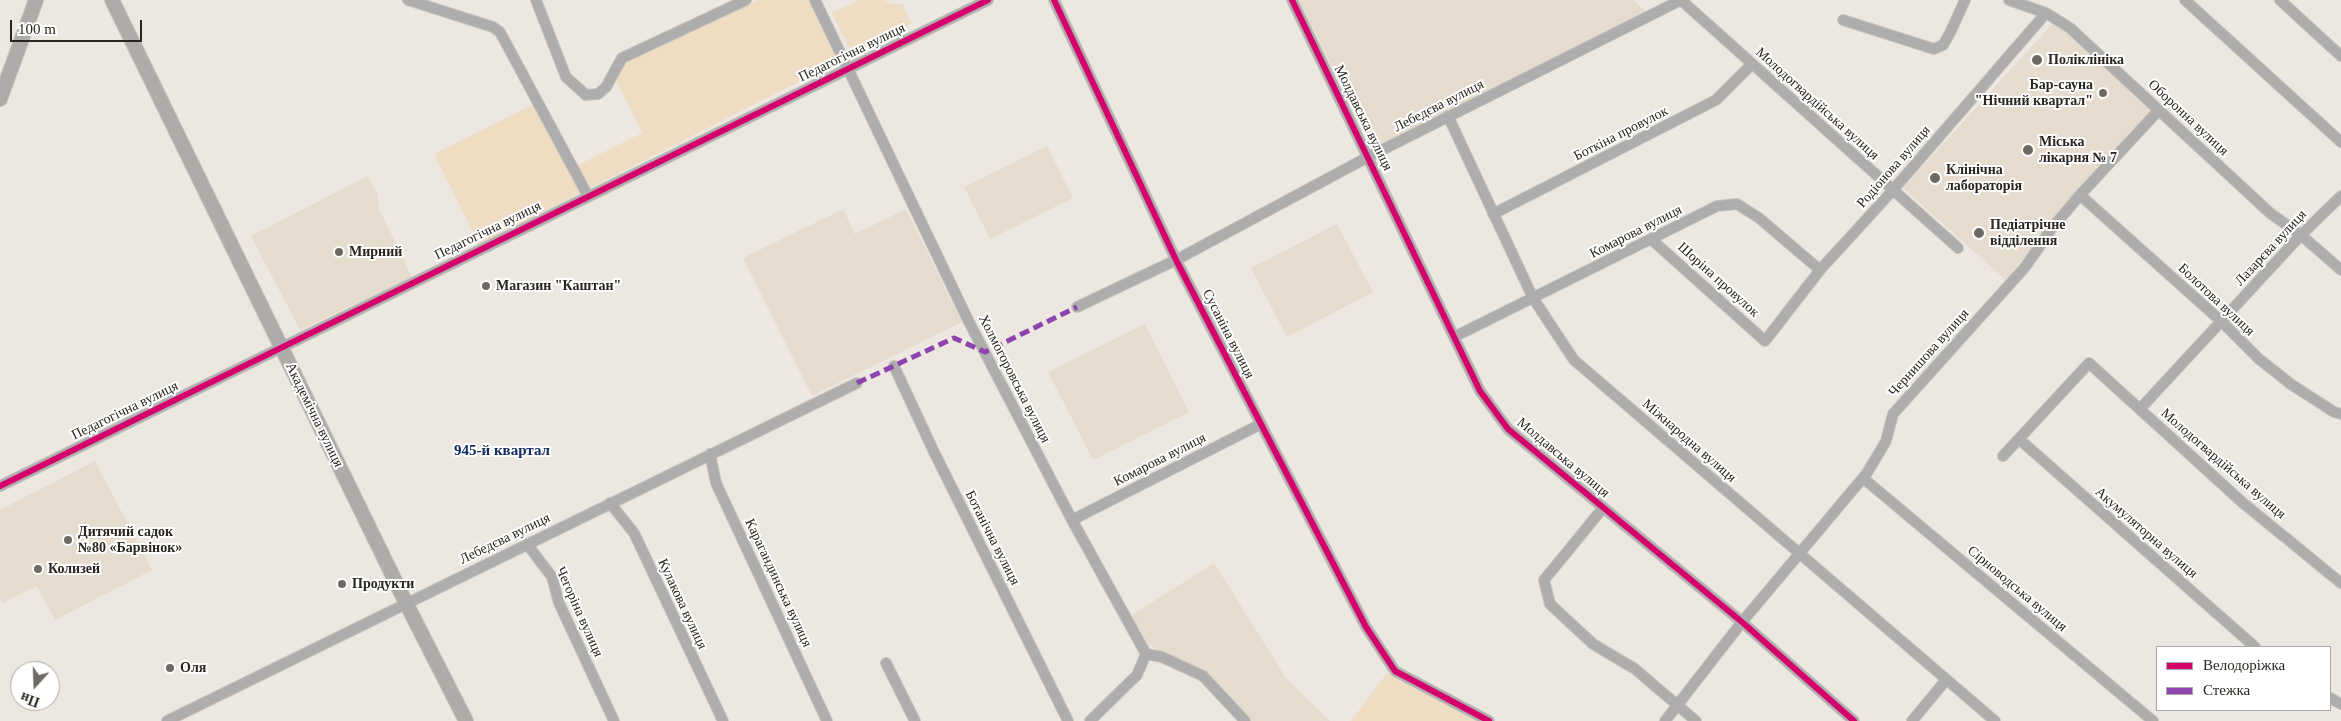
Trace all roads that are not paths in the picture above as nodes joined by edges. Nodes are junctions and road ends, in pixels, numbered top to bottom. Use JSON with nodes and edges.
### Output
{"nodes":[{"id":1,"x":36,"y":0,"type":"edge"},
{"id":2,"x":112,"y":0,"type":"edge"},
{"id":3,"x":411,"y":0,"type":"edge"},
{"id":4,"x":536,"y":0,"type":"edge"},
{"id":5,"x":746,"y":0,"type":"edge"},
{"id":6,"x":815,"y":0,"type":"edge"},
{"id":7,"x":988,"y":0,"type":"edge"},
{"id":8,"x":1054,"y":0,"type":"edge"},
{"id":9,"x":1292,"y":0,"type":"edge"},
{"id":10,"x":1681,"y":0,"type":"edge"},
{"id":11,"x":1965,"y":0,"type":"edge"},
{"id":12,"x":2009,"y":0,"type":"edge"},
{"id":13,"x":2185,"y":0,"type":"edge"},
{"id":14,"x":2280,"y":0,"type":"edge"},
{"id":15,"x":2046,"y":13,"type":"junction"},
{"id":16,"x":1843,"y":20,"type":"dead end"},
{"id":17,"x":2341,"y":56,"type":"edge"},
{"id":18,"x":1752,"y":64,"type":"junction"},
{"id":19,"x":849,"y":68,"type":"junction"},
{"id":20,"x":0,"y":99,"type":"edge"},
{"id":21,"x":2159,"y":110,"type":"junction"},
{"id":22,"x":1448,"y":116,"type":"junction"},
{"id":23,"x":2341,"y":142,"type":"edge"},
{"id":24,"x":1368,"y":157,"type":"junction"},
{"id":25,"x":1893,"y":190,"type":"junction"},
{"id":26,"x":2080,"y":195,"type":"junction"},
{"id":27,"x":588,"y":196,"type":"junction"},
{"id":28,"x":2341,"y":196,"type":"edge"},
{"id":29,"x":1493,"y":214,"type":"junction"},
{"id":30,"x":2301,"y":235,"type":"junction"},
{"id":31,"x":1652,"y":240,"type":"junction"},
{"id":32,"x":1958,"y":248,"type":"dead end"},
{"id":33,"x":1176,"y":260,"type":"junction"},
{"id":34,"x":1820,"y":270,"type":"junction"},
{"id":35,"x":2341,"y":270,"type":"edge"},
{"id":36,"x":1533,"y":298,"type":"junction"},
{"id":37,"x":1077,"y":307,"type":"dead end"},
{"id":38,"x":2221,"y":321,"type":"junction"},
{"id":39,"x":1454,"y":337,"type":"junction"},
{"id":40,"x":1765,"y":341,"type":"joint"},
{"id":41,"x":281,"y":348,"type":"junction"},
{"id":42,"x":894,"y":366,"type":"dead end"},
{"id":43,"x":857,"y":383,"type":"dead end"},
{"id":44,"x":2140,"y":409,"type":"junction"},
{"id":45,"x":2341,"y":414,"type":"edge"},
{"id":46,"x":1261,"y":424,"type":"junction"},
{"id":47,"x":2019,"y":438,"type":"junction"},
{"id":48,"x":710,"y":454,"type":"junction"},
{"id":49,"x":2003,"y":456,"type":"dead end"},
{"id":50,"x":1863,"y":478,"type":"junction"},
{"id":51,"x":0,"y":486,"type":"edge"},
{"id":52,"x":610,"y":503,"type":"junction"},
{"id":53,"x":1603,"y":508,"type":"junction"},
{"id":54,"x":1072,"y":520,"type":"junction"},
{"id":55,"x":527,"y":544,"type":"junction"},
{"id":56,"x":1798,"y":554,"type":"junction"},
{"id":57,"x":2341,"y":583,"type":"edge"},
{"id":58,"x":406,"y":603,"type":"junction"},
{"id":59,"x":1742,"y":622,"type":"junction"},
{"id":60,"x":2254,"y":646,"type":"edge"},
{"id":61,"x":1146,"y":654,"type":"junction"},
{"id":62,"x":886,"y":663,"type":"dead end"},
{"id":63,"x":1946,"y":680,"type":"junction"},
{"id":64,"x":1676,"y":704,"type":"junction"},
{"id":65,"x":167,"y":721,"type":"edge"},
{"id":66,"x":466,"y":721,"type":"edge"},
{"id":67,"x":614,"y":721,"type":"edge"},
{"id":68,"x":723,"y":721,"type":"edge"},
{"id":69,"x":827,"y":721,"type":"edge"},
{"id":70,"x":915,"y":721,"type":"edge"},
{"id":71,"x":1068,"y":721,"type":"edge"},
{"id":72,"x":1090,"y":721,"type":"edge"},
{"id":73,"x":1245,"y":721,"type":"edge"},
{"id":74,"x":1489,"y":721,"type":"edge"},
{"id":75,"x":1665,"y":721,"type":"edge"},
{"id":76,"x":1696,"y":721,"type":"edge"},
{"id":77,"x":1854,"y":721,"type":"edge"},
{"id":78,"x":1912,"y":721,"type":"edge"},
{"id":79,"x":1995,"y":721,"type":"edge"},
{"id":80,"x":2153,"y":721,"type":"edge"}],
"edges":[{"from":1,"to":20,"type":"main road"},
{"from":2,"to":41,"type":"main road","name":"Академічна вулиця"},
{"from":3,"to":27,"type":"street"},
{"from":4,"to":5,"type":"street"},
{"from":6,"to":19,"type":"street","name":"Холмогоровська вулиця"},
{"from":7,"to":19,"type":"street","name":"Педагогічна вулиця"},
{"from":8,"to":33,"type":"street","name":"Сусаніна вулиця"},
{"from":9,"to":24,"type":"street","name":"Молдавська вулиця"},
{"from":10,"to":18,"type":"street","name":"Молодогвардійська вулиця"},
{"from":10,"to":22,"type":"street","name":"Лебедєва вулиця"},
{"from":11,"to":16,"type":"street"},
{"from":12,"to":15,"type":"street","name":"Оборонна вулиця"},
{"from":13,"to":23,"type":"street"},
{"from":14,"to":17,"type":"street"},
{"from":15,"to":21,"type":"street","name":"Оборонна вулиця"},
{"from":15,"to":25,"type":"street","name":"Родіонова вулиця"},
{"from":18,"to":25,"type":"street","name":"Молодогвардійська вулиця"},
{"from":18,"to":29,"type":"street","name":"Боткіна провулок"},
{"from":19,"to":27,"type":"street","name":"Педагогічна вулиця"},
{"from":19,"to":54,"type":"street","name":"Холмогоровська вулиця"},
{"from":21,"to":26,"type":"street","name":"Чернишова вулиця"},
{"from":21,"to":30,"type":"street","name":"Оборонна вулиця"},
{"from":22,"to":24,"type":"street","name":"Лебедєва вулиця"},
{"from":22,"to":29,"type":"street","name":"Міжнародна вулиця"},
{"from":24,"to":33,"type":"street","name":"Лебедєва вулиця"},
{"from":24,"to":39,"type":"street","name":"Молдавська вулиця"},
{"from":25,"to":32,"type":"street","name":"Молодогвардійська вулиця"},
{"from":25,"to":34,"type":"street","name":"Родіонова вулиця"},
{"from":26,"to":38,"type":"street","name":"Болотова вулиця"},
{"from":26,"to":50,"type":"street","name":"Чернишова вулиця"},
{"from":27,"to":41,"type":"street","name":"Педагогічна вулиця"},
{"from":28,"to":30,"type":"street","name":"Лазарєва вулиця"},
{"from":29,"to":36,"type":"street","name":"Міжнародна вулиця"},
{"from":30,"to":35,"type":"street","name":"Оборонна вулиця"},
{"from":30,"to":38,"type":"street","name":"Лазарєва вулиця"},
{"from":31,"to":34,"type":"street","name":"Комарова вулиця"},
{"from":31,"to":36,"type":"street","name":"Комарова вулиця"},
{"from":31,"to":40,"type":"street","name":"Шоріна провулок"},
{"from":33,"to":37,"type":"street","name":"Лебедєва вулиця"},
{"from":33,"to":46,"type":"street","name":"Сусаніна вулиця"},
{"from":34,"to":40,"type":"street","name":"Родіонова вулиця"},
{"from":36,"to":39,"type":"street","name":"Комарова вулиця"},
{"from":36,"to":56,"type":"street","name":"Міжнародна вулиця"},
{"from":38,"to":44,"type":"street","name":"Лазарєва вулиця"},
{"from":38,"to":45,"type":"street","name":"Болотова вулиця"},
{"from":39,"to":53,"type":"street","name":"Молдавська вулиця"},
{"from":41,"to":51,"type":"street","name":"Педагогічна вулиця"},
{"from":41,"to":58,"type":"main road","name":"Академічна вулиця"},
{"from":42,"to":71,"type":"street","name":"Ботанічна вулиця"},
{"from":43,"to":48,"type":"street","name":"Лебедєва вулиця"},
{"from":44,"to":47,"type":"street","name":"Молодогвардійська вулиця"},
{"from":44,"to":57,"type":"street","name":"Молодогвардійська вулиця"},
{"from":46,"to":54,"type":"street","name":"Комарова вулиця"},
{"from":46,"to":74,"type":"street","name":"Сусаніна вулиця"},
{"from":47,"to":49,"type":"street"},
{"from":47,"to":60,"type":"street","name":"Акумуляторна вулиця"},
{"from":48,"to":52,"type":"street","name":"Лебедєва вулиця"},
{"from":48,"to":69,"type":"street","name":"Карагандинська вулиця"},
{"from":50,"to":56,"type":"street","name":"Чернишова вулиця"},
{"from":50,"to":80,"type":"street","name":"Сірноводська вулиця"},
{"from":52,"to":55,"type":"street","name":"Лебедєва вулиця"},
{"from":52,"to":68,"type":"street","name":"Кулакова вулиця"},
{"from":53,"to":59,"type":"street","name":"Молдавська вулиця"},
{"from":53,"to":64,"type":"street"},
{"from":54,"to":61,"type":"street","name":"Холмогоровська вулиця"},
{"from":55,"to":58,"type":"street","name":"Лебедєва вулиця"},
{"from":55,"to":67,"type":"street","name":"Чегоріна вулиця"},
{"from":56,"to":59,"type":"street","name":"Чернишова вулиця"},
{"from":56,"to":63,"type":"street","name":"Міжнародна вулиця"},
{"from":58,"to":65,"type":"street","name":"Лебедєва вулиця"},
{"from":58,"to":66,"type":"main road","name":"Академічна вулиця"},
{"from":59,"to":64,"type":"street","name":"Чернишова вулиця"},
{"from":59,"to":77,"type":"street","name":"Молдавська вулиця"},
{"from":61,"to":72,"type":"street"},
{"from":61,"to":73,"type":"street"},
{"from":62,"to":70,"type":"street"},
{"from":63,"to":78,"type":"street"},
{"from":63,"to":79,"type":"street","name":"Міжнародна вулиця"},
{"from":64,"to":75,"type":"street","name":"Чернишова вулиця"},
{"from":64,"to":76,"type":"street"}]}
